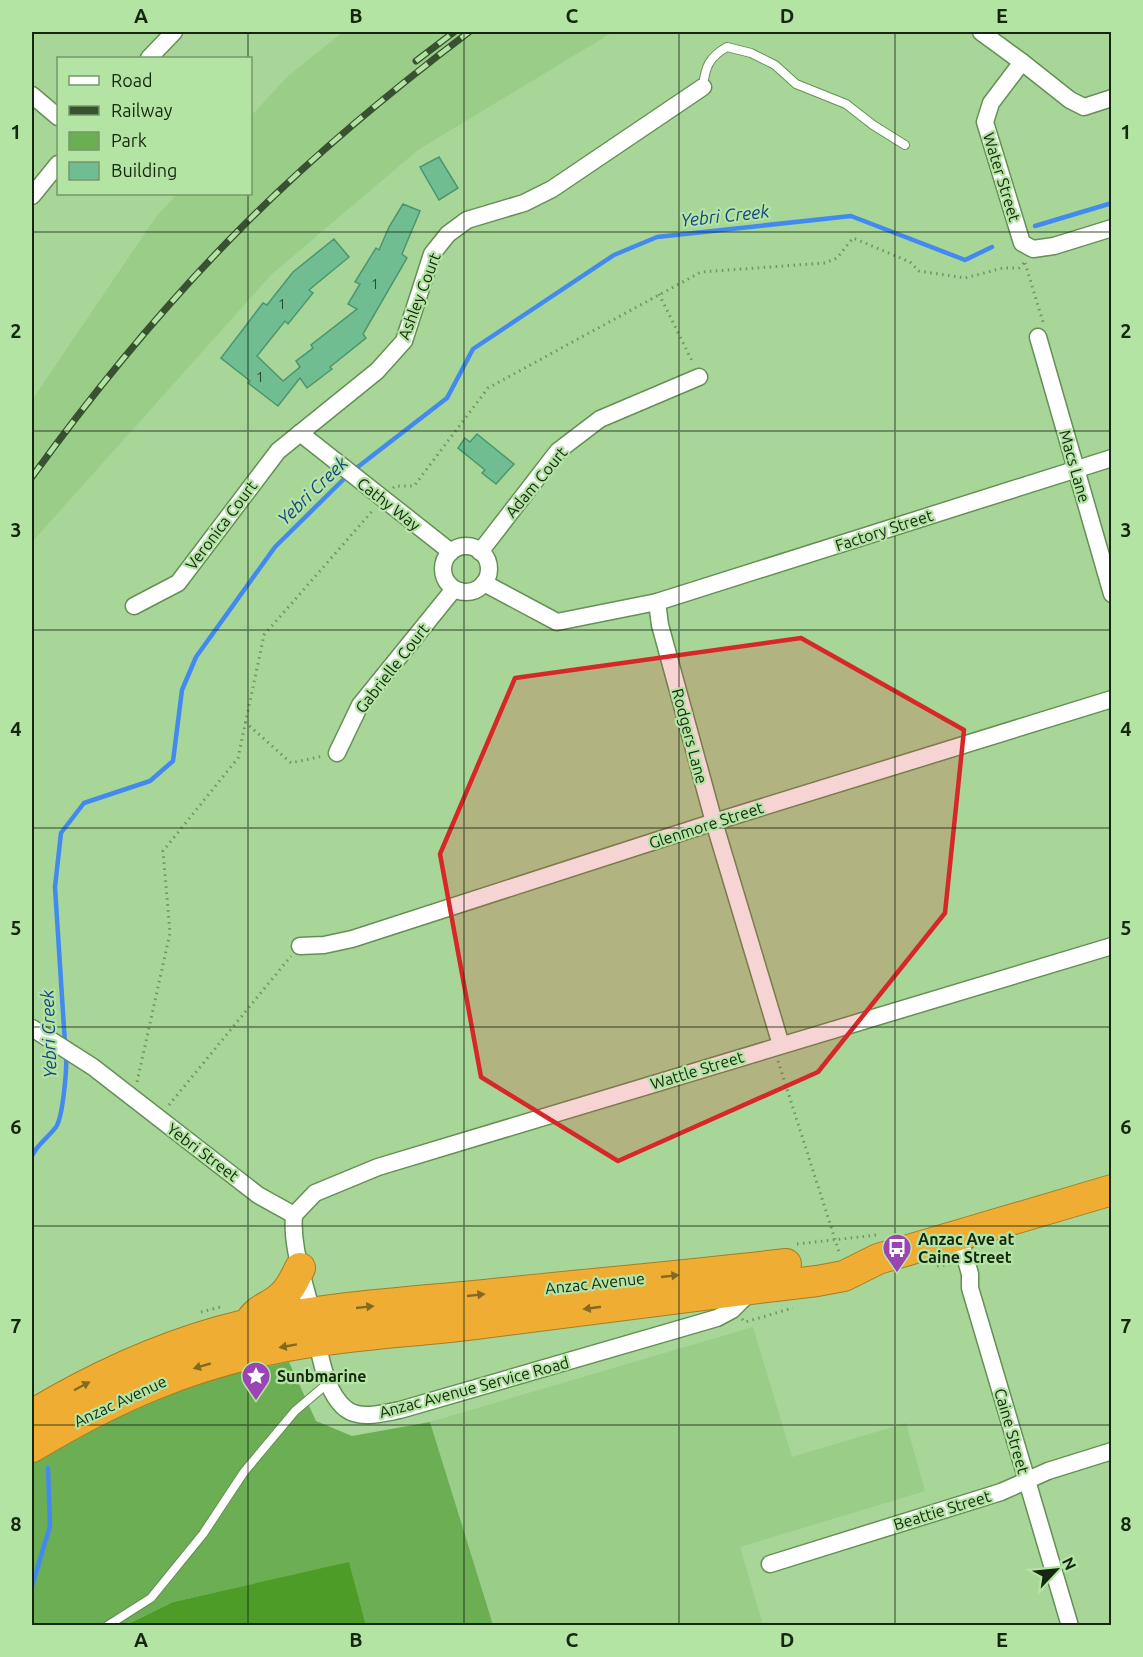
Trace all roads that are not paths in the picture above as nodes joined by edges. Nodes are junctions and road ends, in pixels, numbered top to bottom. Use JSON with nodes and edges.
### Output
{"nodes":[{"id":1,"x":174,"y":32,"type":"edge"},
{"id":2,"x":981,"y":32,"type":"edge"},
{"id":3,"x":150,"y":57,"type":"edge"},
{"id":4,"x":1022,"y":62,"type":"junction"},
{"id":5,"x":703,"y":87,"type":"joint"},
{"id":6,"x":32,"y":95,"type":"edge"},
{"id":7,"x":1112,"y":98,"type":"edge"},
{"id":8,"x":57,"y":116,"type":"edge"},
{"id":9,"x":905,"y":145,"type":"dead end"},
{"id":10,"x":57,"y":165,"type":"edge"},
{"id":11,"x":32,"y":196,"type":"edge"},
{"id":12,"x":1112,"y":228,"type":"edge"},
{"id":13,"x":1038,"y":337,"type":"road end"},
{"id":14,"x":699,"y":377,"type":"road end"},
{"id":15,"x":300,"y":433,"type":"junction"},
{"id":16,"x":1112,"y":458,"type":"edge"},
{"id":17,"x":1076,"y":469,"type":"junction"},
{"id":18,"x":451,"y":552,"type":"junction"},
{"id":19,"x":480,"y":552,"type":"junction"},
{"id":20,"x":484,"y":582,"type":"junction"},
{"id":21,"x":454,"y":589,"type":"junction"},
{"id":22,"x":1112,"y":594,"type":"edge"},
{"id":23,"x":657,"y":602,"type":"junction"},
{"id":24,"x":134,"y":606,"type":"dead end"},
{"id":25,"x":1112,"y":699,"type":"edge"},
{"id":26,"x":337,"y":753,"type":"road end"},
{"id":27,"x":714,"y":822,"type":"junction"},
{"id":28,"x":1112,"y":945,"type":"edge"},
{"id":29,"x":300,"y":946,"type":"road end"},
{"id":30,"x":32,"y":1028,"type":"edge"},
{"id":31,"x":781,"y":1045,"type":"junction"},
{"id":32,"x":1112,"y":1190,"type":"edge"},
{"id":33,"x":294,"y":1215,"type":"junction"},
{"id":34,"x":959,"y":1236,"type":"junction"},
{"id":35,"x":878,"y":1259,"type":"junction"},
{"id":36,"x":300,"y":1269,"type":"junction"},
{"id":37,"x":754,"y":1288,"type":"junction"},
{"id":38,"x":247,"y":1325,"type":"junction"},
{"id":39,"x":315,"y":1327,"type":"junction"},
{"id":40,"x":328,"y":1383,"type":"junction"},
{"id":41,"x":32,"y":1415,"type":"edge"},
{"id":42,"x":32,"y":1447,"type":"edge"},
{"id":43,"x":1112,"y":1451,"type":"edge"},
{"id":44,"x":1026,"y":1480,"type":"junction"},
{"id":45,"x":770,"y":1564,"type":"dead end"},
{"id":46,"x":107,"y":1626,"type":"edge"},
{"id":47,"x":1070,"y":1626,"type":"edge"}],
"edges":[{"from":1,"to":3,"type":"street"},
{"from":2,"to":4,"type":"street"},
{"from":4,"to":7,"type":"street"},
{"from":4,"to":12,"type":"street","name":"Water Street"},
{"from":5,"to":9,"type":"lane"},
{"from":5,"to":15,"type":"street","name":"Ashley Court"},
{"from":6,"to":8,"type":"street"},
{"from":10,"to":11,"type":"street"},
{"from":13,"to":17,"type":"street","name":"Macs Lane"},
{"from":14,"to":19,"type":"street","name":"Adam Court"},
{"from":15,"to":18,"type":"street","name":"Cathy Way"},
{"from":15,"to":24,"type":"street","name":"Veronica Court"},
{"from":16,"to":17,"type":"street","name":"Factory Street"},
{"from":17,"to":22,"type":"street","name":"Macs Lane"},
{"from":17,"to":23,"type":"street","name":"Factory Street"},
{"from":18,"to":19,"type":"street"},
{"from":18,"to":21,"type":"street"},
{"from":19,"to":20,"type":"street"},
{"from":20,"to":21,"type":"street"},
{"from":20,"to":23,"type":"street"},
{"from":21,"to":26,"type":"street","name":"Gabrielle Court"},
{"from":23,"to":27,"type":"street","name":"Rodgers Lane"},
{"from":25,"to":27,"type":"street","name":"Glenmore Street"},
{"from":27,"to":29,"type":"street","name":"Glenmore Street"},
{"from":27,"to":31,"type":"street","name":"Rodgers Lane"},
{"from":28,"to":31,"type":"street","name":"Wattle Street"},
{"from":30,"to":33,"type":"street","name":"Yebri Street"},
{"from":31,"to":33,"type":"street","name":"Wattle Street"},
{"from":32,"to":34,"type":"highway","name":"Anzac Avenue"},
{"from":33,"to":36,"type":"street"},
{"from":34,"to":35,"type":"highway","name":"Anzac Avenue"},
{"from":34,"to":44,"type":"street","name":"Caine Street"},
{"from":35,"to":37,"type":"highway","name":"Anzac Avenue"},
{"from":39,"to":35,"type":"highway","name":"Anzac Avenue","one_way":true},
{"from":36,"to":38,"type":"highway"},
{"from":36,"to":39,"type":"street"},
{"from":37,"to":39,"type":"highway","name":"Anzac Avenue","one_way":true},
{"from":37,"to":40,"type":"street","name":"Anzac Avenue Service Road"},
{"from":38,"to":39,"type":"highway","name":"Anzac Avenue"},
{"from":41,"to":38,"type":"highway","name":"Anzac Avenue","one_way":true},
{"from":39,"to":40,"type":"street","name":"Anzac Avenue Service Road"},
{"from":39,"to":42,"type":"highway","name":"Anzac Avenue","one_way":true},
{"from":40,"to":46,"type":"lane"},
{"from":43,"to":44,"type":"street","name":"Beattie Street"},
{"from":44,"to":45,"type":"street","name":"Beattie Street"},
{"from":44,"to":47,"type":"street","name":"Caine Street"}]}
